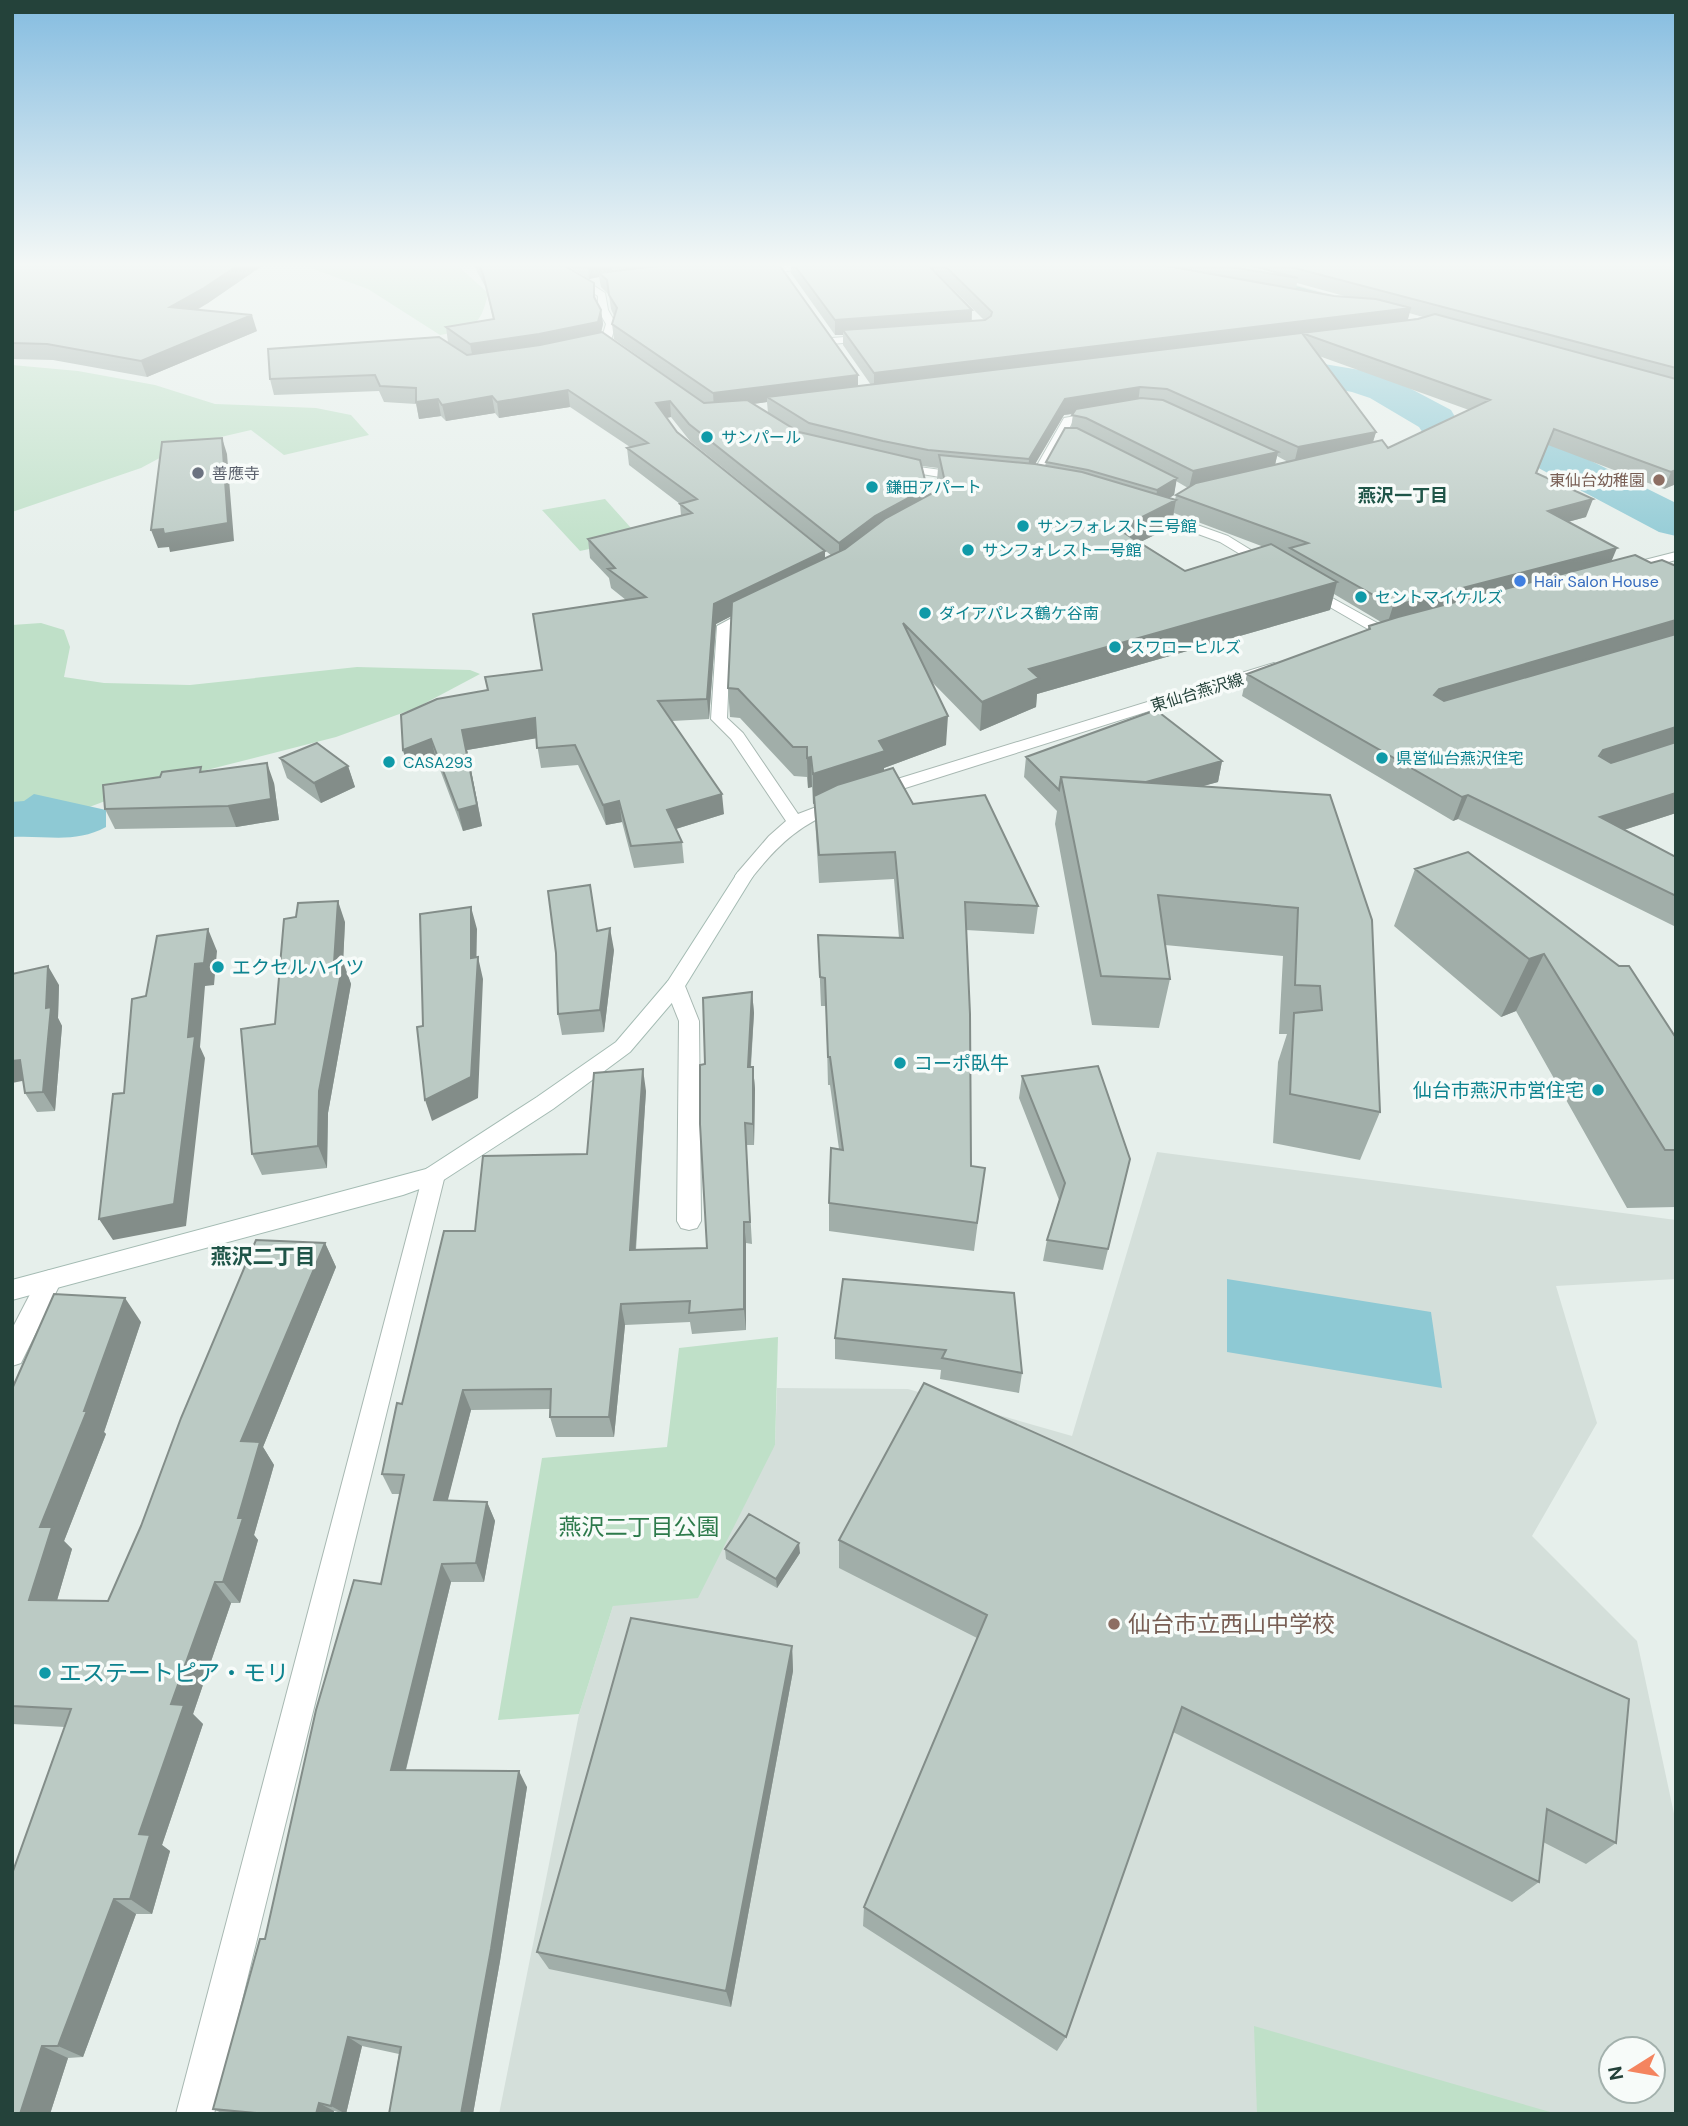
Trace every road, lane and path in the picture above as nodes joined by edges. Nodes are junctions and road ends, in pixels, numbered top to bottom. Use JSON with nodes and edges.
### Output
{"nodes":[{"id":1,"x":1115,"y":413,"type":"edge"},
{"id":2,"x":881,"y":464,"type":"edge"},
{"id":3,"x":980,"y":478,"type":"edge"},
{"id":4,"x":1032,"y":484,"type":"edge"},
{"id":5,"x":1132,"y":507,"type":"edge"},
{"id":6,"x":1676,"y":556,"type":"edge"},
{"id":7,"x":1637,"y":566,"type":"junction"},
{"id":8,"x":1611,"y":573,"type":"edge"},
{"id":9,"x":1657,"y":575,"type":"edge"},
{"id":10,"x":768,"y":604,"type":"edge"},
{"id":11,"x":1359,"y":641,"type":"edge"},
{"id":12,"x":1283,"y":665,"type":"edge"},
{"id":13,"x":795,"y":821,"type":"junction"},
{"id":14,"x":675,"y":986,"type":"junction"},
{"id":15,"x":434,"y":1175,"type":"junction"},
{"id":16,"x":689,"y":1221,"type":"dead end"},
{"id":17,"x":50,"y":1280,"type":"junction"},
{"id":18,"x":12,"y":1290,"type":"edge"},
{"id":19,"x":12,"y":1354,"type":"edge"},
{"id":20,"x":195,"y":2114,"type":"edge"}],
"edges":[{"from":1,"to":4,"type":"street"},
{"from":2,"to":3,"type":"street"},
{"from":5,"to":11,"type":"street"},
{"from":6,"to":7,"type":"street"},
{"from":7,"to":8,"type":"street"},
{"from":7,"to":9,"type":"street"},
{"from":10,"to":13,"type":"street"},
{"from":12,"to":13,"type":"street","name":"東仙台燕沢線"},
{"from":13,"to":14,"type":"street","name":"東仙台燕沢線"},
{"from":14,"to":15,"type":"street","name":"東仙台燕沢線"},
{"from":14,"to":16,"type":"street"},
{"from":15,"to":17,"type":"street","name":"東仙台燕沢線"},
{"from":15,"to":20,"type":"street"},
{"from":17,"to":18,"type":"street","name":"東仙台燕沢線"},
{"from":17,"to":19,"type":"street"}]}
